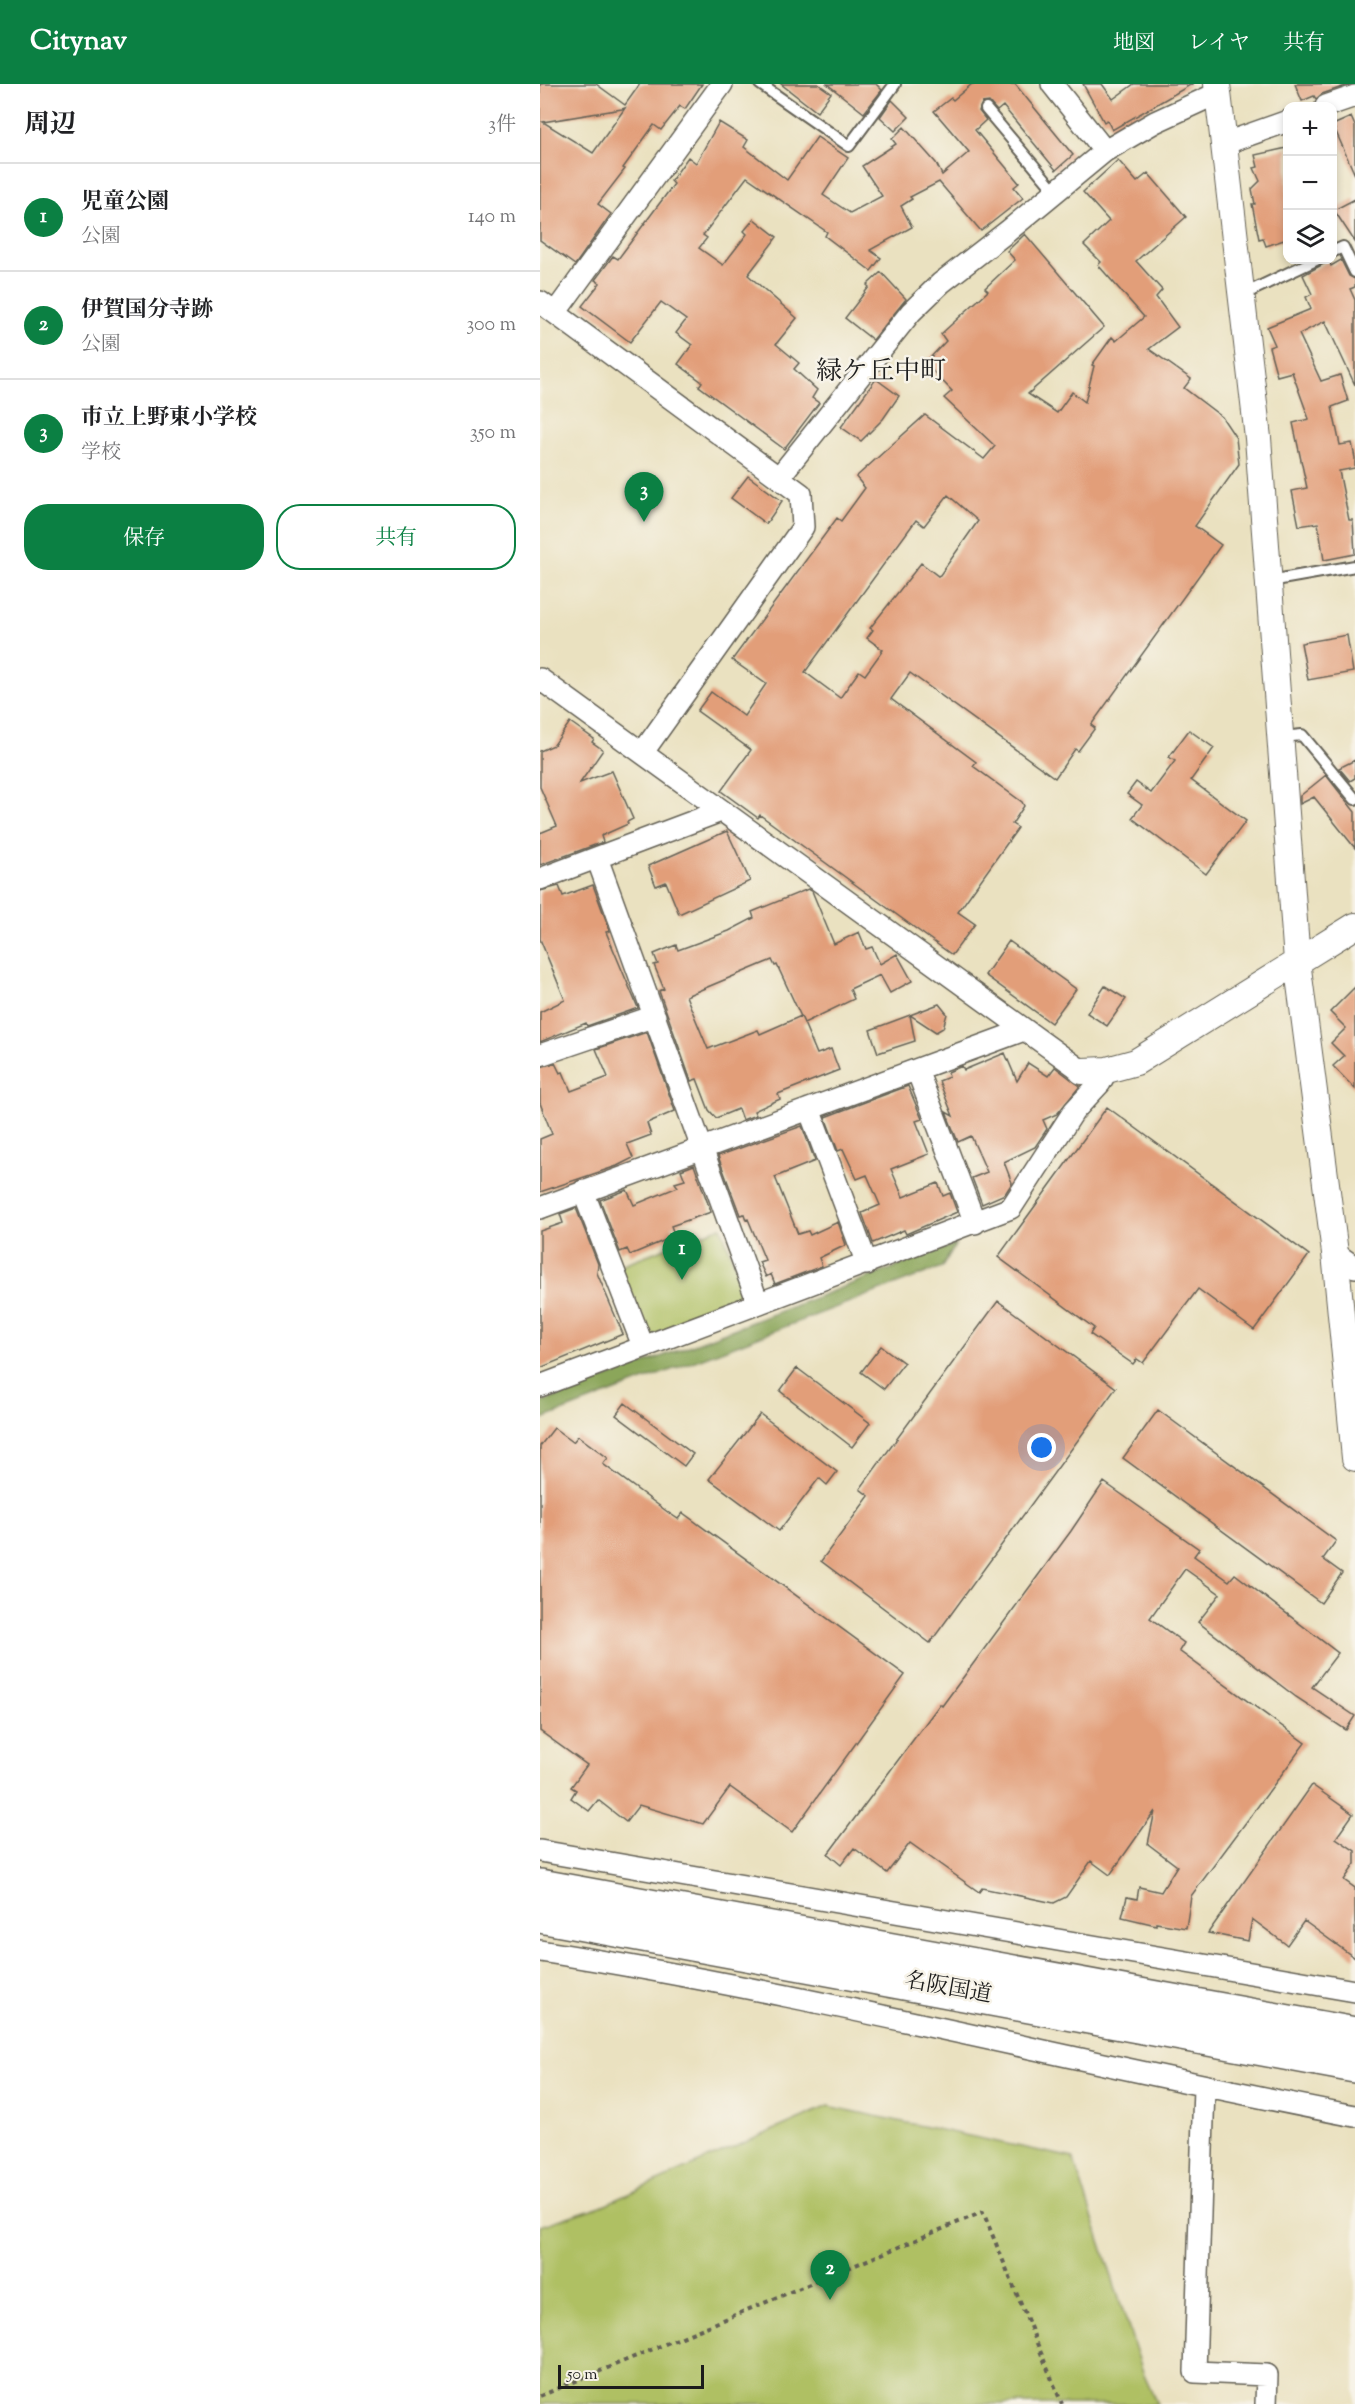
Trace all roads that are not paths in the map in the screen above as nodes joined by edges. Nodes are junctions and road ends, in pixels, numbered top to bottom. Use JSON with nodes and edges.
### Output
{"nodes":[{"id":1,"x":722,"y":84,"type":"edge"},
{"id":2,"x":760,"y":84,"type":"edge"},
{"id":3,"x":895,"y":84,"type":"edge"},
{"id":4,"x":1052,"y":84,"type":"edge"},
{"id":5,"x":1218,"y":88,"type":"edge"},
{"id":6,"x":1355,"y":96,"type":"edge"},
{"id":7,"x":1337,"y":102,"type":"edge"},
{"id":8,"x":986,"y":109,"type":"dead end"},
{"id":9,"x":1283,"y":122,"type":"edge"},
{"id":10,"x":1226,"y":143,"type":"junction"},
{"id":11,"x":1105,"y":151,"type":"junction"},
{"id":12,"x":1056,"y":192,"type":"junction"},
{"id":13,"x":1337,"y":250,"type":"edge"},
{"id":14,"x":1308,"y":264,"type":"edge"},
{"id":15,"x":1355,"y":272,"type":"edge"},
{"id":16,"x":1242,"y":295,"type":"junction"},
{"id":17,"x":547,"y":307,"type":"edge"},
{"id":18,"x":780,"y":476,"type":"junction"},
{"id":19,"x":1355,"y":567,"type":"edge"},
{"id":20,"x":1269,"y":582,"type":"junction"},
{"id":21,"x":540,"y":679,"type":"edge"},
{"id":22,"x":1282,"y":737,"type":"junction"},
{"id":23,"x":643,"y":752,"type":"junction"},
{"id":24,"x":1355,"y":799,"type":"edge"},
{"id":25,"x":721,"y":811,"type":"junction"},
{"id":26,"x":597,"y":858,"type":"junction"},
{"id":27,"x":540,"y":879,"type":"edge"},
{"id":28,"x":1355,"y":926,"type":"edge"},
{"id":29,"x":1297,"y":961,"type":"junction"},
{"id":30,"x":655,"y":1016,"type":"junction"},
{"id":31,"x":1024,"y":1030,"type":"junction"},
{"id":32,"x":540,"y":1055,"type":"edge"},
{"id":33,"x":1095,"y":1070,"type":"junction"},
{"id":34,"x":917,"y":1071,"type":"junction"},
{"id":35,"x":809,"y":1109,"type":"junction"},
{"id":36,"x":703,"y":1148,"type":"junction"},
{"id":37,"x":584,"y":1191,"type":"junction"},
{"id":38,"x":540,"y":1208,"type":"edge"},
{"id":39,"x":975,"y":1223,"type":"junction"},
{"id":40,"x":1345,"y":1260,"type":"edge"},
{"id":41,"x":867,"y":1264,"type":"junction"},
{"id":42,"x":758,"y":1303,"type":"junction"},
{"id":43,"x":643,"y":1346,"type":"junction"},
{"id":44,"x":540,"y":1386,"type":"edge"},
{"id":45,"x":1355,"y":1458,"type":"edge"},
{"id":46,"x":540,"y":1851,"type":"edge"},
{"id":47,"x":540,"y":1886,"type":"edge"},
{"id":48,"x":540,"y":1916,"type":"edge"},
{"id":49,"x":540,"y":1951,"type":"edge"},
{"id":50,"x":1355,"y":1991,"type":"edge"},
{"id":51,"x":1355,"y":2034,"type":"edge"},
{"id":52,"x":1355,"y":2066,"type":"edge"},
{"id":53,"x":1204,"y":2087,"type":"junction"},
{"id":54,"x":1355,"y":2116,"type":"edge"},
{"id":55,"x":1266,"y":2404,"type":"edge"}],
"edges":[{"from":1,"to":17,"type":"street"},
{"from":2,"to":3,"type":"lane"},
{"from":4,"to":11,"type":"street"},
{"from":5,"to":10,"type":"street"},
{"from":5,"to":11,"type":"street"},
{"from":6,"to":7,"type":"street"},
{"from":8,"to":12,"type":"lane"},
{"from":9,"to":10,"type":"street"},
{"from":10,"to":16,"type":"street"},
{"from":11,"to":12,"type":"street"},
{"from":12,"to":18,"type":"street"},
{"from":13,"to":15,"type":"lane"},
{"from":14,"to":16,"type":"lane"},
{"from":16,"to":20,"type":"street"},
{"from":17,"to":18,"type":"street"},
{"from":18,"to":23,"type":"street"},
{"from":19,"to":20,"type":"lane"},
{"from":20,"to":22,"type":"street"},
{"from":21,"to":23,"type":"street"},
{"from":22,"to":24,"type":"lane"},
{"from":22,"to":29,"type":"street"},
{"from":23,"to":25,"type":"street"},
{"from":25,"to":26,"type":"street"},
{"from":25,"to":31,"type":"street"},
{"from":26,"to":27,"type":"street"},
{"from":26,"to":30,"type":"street"},
{"from":28,"to":29,"type":"street"},
{"from":29,"to":33,"type":"street"},
{"from":29,"to":40,"type":"street"},
{"from":30,"to":32,"type":"street"},
{"from":30,"to":36,"type":"street"},
{"from":31,"to":33,"type":"street"},
{"from":31,"to":34,"type":"street"},
{"from":33,"to":39,"type":"street"},
{"from":34,"to":35,"type":"street"},
{"from":34,"to":39,"type":"street"},
{"from":35,"to":36,"type":"street"},
{"from":35,"to":41,"type":"street"},
{"from":36,"to":37,"type":"street"},
{"from":36,"to":42,"type":"street"},
{"from":37,"to":38,"type":"street"},
{"from":37,"to":43,"type":"street"},
{"from":39,"to":41,"type":"street"},
{"from":40,"to":45,"type":"street"},
{"from":41,"to":42,"type":"street"},
{"from":42,"to":43,"type":"street"},
{"from":43,"to":44,"type":"street"},
{"from":46,"to":50,"type":"street"},
{"from":47,"to":51,"type":"highway","name":"名阪国道"},
{"from":48,"to":52,"type":"highway","name":"名阪国道"},
{"from":49,"to":53,"type":"street"},
{"from":53,"to":54,"type":"street"},
{"from":53,"to":55,"type":"street"}]}
